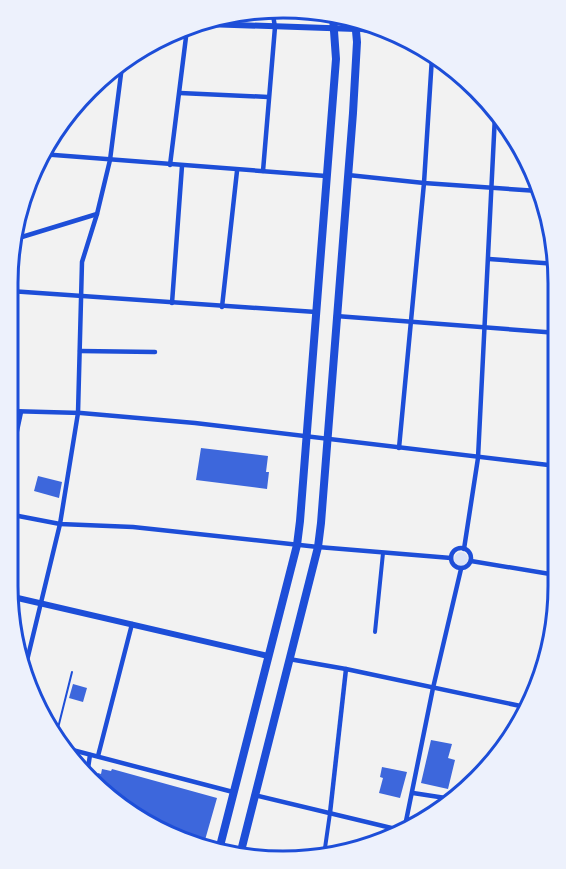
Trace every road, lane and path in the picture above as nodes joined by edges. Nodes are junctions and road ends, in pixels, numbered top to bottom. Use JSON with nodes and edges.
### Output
{"nodes":[{"id":1,"x":273,"y":19,"type":"edge"},
{"id":2,"x":334,"y":23,"type":"edge"},
{"id":3,"x":223,"y":25,"type":"edge"},
{"id":4,"x":347,"y":26,"type":"edge"},
{"id":5,"x":274,"y":27,"type":"junction"},
{"id":6,"x":335,"y":28,"type":"junction"},
{"id":7,"x":356,"y":28,"type":"edge"},
{"id":8,"x":186,"y":36,"type":"edge"},
{"id":9,"x":432,"y":64,"type":"edge"},
{"id":10,"x":121,"y":74,"type":"edge"},
{"id":11,"x":180,"y":93,"type":"junction"},
{"id":12,"x":268,"y":97,"type":"junction"},
{"id":13,"x":495,"y":124,"type":"edge"},
{"id":14,"x":51,"y":155,"type":"edge"},
{"id":15,"x":110,"y":160,"type":"junction"},
{"id":16,"x":170,"y":165,"type":"junction"},
{"id":17,"x":182,"y":166,"type":"junction"},
{"id":18,"x":237,"y":171,"type":"junction"},
{"id":19,"x":263,"y":171,"type":"junction"},
{"id":20,"x":348,"y":175,"type":"junction"},
{"id":21,"x":327,"y":176,"type":"junction"},
{"id":22,"x":424,"y":183,"type":"junction"},
{"id":23,"x":492,"y":188,"type":"junction"},
{"id":24,"x":531,"y":191,"type":"edge"},
{"id":25,"x":97,"y":214,"type":"junction"},
{"id":26,"x":22,"y":237,"type":"edge"},
{"id":27,"x":489,"y":259,"type":"junction"},
{"id":28,"x":547,"y":263,"type":"edge"},
{"id":29,"x":18,"y":292,"type":"edge"},
{"id":30,"x":81,"y":297,"type":"junction"},
{"id":31,"x":172,"y":303,"type":"junction"},
{"id":32,"x":222,"y":307,"type":"junction"},
{"id":33,"x":316,"y":312,"type":"junction"},
{"id":34,"x":336,"y":316,"type":"junction"},
{"id":35,"x":411,"y":323,"type":"junction"},
{"id":36,"x":485,"y":329,"type":"junction"},
{"id":37,"x":548,"y":332,"type":"edge"},
{"id":38,"x":80,"y":351,"type":"junction"},
{"id":39,"x":155,"y":352,"type":"dead end"},
{"id":40,"x":18,"y":412,"type":"edge"},
{"id":41,"x":21,"y":412,"type":"junction"},
{"id":42,"x":78,"y":413,"type":"junction"},
{"id":43,"x":18,"y":426,"type":"edge"},
{"id":44,"x":306,"y":436,"type":"junction"},
{"id":45,"x":326,"y":439,"type":"junction"},
{"id":46,"x":399,"y":448,"type":"junction"},
{"id":47,"x":478,"y":458,"type":"junction"},
{"id":48,"x":548,"y":465,"type":"edge"},
{"id":49,"x":18,"y":516,"type":"edge"},
{"id":50,"x":60,"y":524,"type":"junction"},
{"id":51,"x":297,"y":545,"type":"junction"},
{"id":52,"x":318,"y":547,"type":"junction"},
{"id":53,"x":464,"y":549,"type":"junction"},
{"id":54,"x":383,"y":553,"type":"junction"},
{"id":55,"x":450,"y":558,"type":"junction"},
{"id":56,"x":471,"y":561,"type":"junction"},
{"id":57,"x":461,"y":569,"type":"junction"},
{"id":58,"x":548,"y":573,"type":"edge"},
{"id":59,"x":19,"y":598,"type":"edge"},
{"id":60,"x":40,"y":603,"type":"junction"},
{"id":61,"x":132,"y":624,"type":"junction"},
{"id":62,"x":375,"y":632,"type":"dead end"},
{"id":63,"x":268,"y":656,"type":"junction"},
{"id":64,"x":28,"y":659,"type":"edge"},
{"id":65,"x":289,"y":659,"type":"junction"},
{"id":66,"x":346,"y":669,"type":"junction"},
{"id":67,"x":72,"y":672,"type":"dead end"},
{"id":68,"x":434,"y":688,"type":"junction"},
{"id":69,"x":519,"y":706,"type":"edge"},
{"id":70,"x":58,"y":726,"type":"edge"},
{"id":71,"x":76,"y":751,"type":"edge"},
{"id":72,"x":90,"y":755,"type":"junction"},
{"id":73,"x":98,"y":756,"type":"junction"},
{"id":74,"x":88,"y":765,"type":"edge"},
{"id":75,"x":233,"y":792,"type":"junction"},
{"id":76,"x":412,"y":793,"type":"junction"},
{"id":77,"x":254,"y":795,"type":"junction"},
{"id":78,"x":442,"y":797,"type":"edge"},
{"id":79,"x":330,"y":813,"type":"junction"},
{"id":80,"x":406,"y":821,"type":"edge"},
{"id":81,"x":391,"y":828,"type":"edge"},
{"id":82,"x":221,"y":844,"type":"edge"},
{"id":83,"x":242,"y":848,"type":"edge"},
{"id":84,"x":325,"y":848,"type":"edge"}],
"edges":[{"from":1,"to":5,"type":"street"},
{"from":2,"to":6,"type":"main road"},
{"from":3,"to":5,"type":"street"},
{"from":4,"to":6,"type":"street"},
{"from":5,"to":6,"type":"street"},
{"from":5,"to":12,"type":"street"},
{"from":6,"to":21,"type":"main road"},
{"from":7,"to":20,"type":"main road"},
{"from":8,"to":11,"type":"street"},
{"from":9,"to":22,"type":"street"},
{"from":10,"to":15,"type":"street"},
{"from":11,"to":12,"type":"street"},
{"from":11,"to":16,"type":"street"},
{"from":12,"to":19,"type":"street"},
{"from":13,"to":23,"type":"street"},
{"from":14,"to":15,"type":"street"},
{"from":15,"to":16,"type":"street"},
{"from":15,"to":25,"type":"street"},
{"from":16,"to":17,"type":"street"},
{"from":17,"to":18,"type":"street"},
{"from":17,"to":31,"type":"street"},
{"from":18,"to":19,"type":"street"},
{"from":18,"to":32,"type":"street"},
{"from":19,"to":21,"type":"street"},
{"from":20,"to":22,"type":"street"},
{"from":20,"to":34,"type":"main road"},
{"from":21,"to":33,"type":"main road"},
{"from":22,"to":23,"type":"street"},
{"from":22,"to":35,"type":"street"},
{"from":23,"to":24,"type":"street"},
{"from":23,"to":27,"type":"street"},
{"from":25,"to":26,"type":"street"},
{"from":25,"to":30,"type":"street"},
{"from":27,"to":28,"type":"street"},
{"from":27,"to":36,"type":"street"},
{"from":29,"to":30,"type":"street"},
{"from":30,"to":31,"type":"street"},
{"from":30,"to":38,"type":"street"},
{"from":31,"to":32,"type":"street"},
{"from":32,"to":33,"type":"street"},
{"from":33,"to":44,"type":"main road"},
{"from":34,"to":35,"type":"street"},
{"from":34,"to":45,"type":"main road"},
{"from":35,"to":36,"type":"street"},
{"from":35,"to":46,"type":"street"},
{"from":36,"to":37,"type":"street"},
{"from":36,"to":47,"type":"street"},
{"from":38,"to":39,"type":"street"},
{"from":38,"to":42,"type":"street"},
{"from":40,"to":41,"type":"street"},
{"from":41,"to":42,"type":"street"},
{"from":41,"to":43,"type":"street"},
{"from":42,"to":44,"type":"street"},
{"from":42,"to":50,"type":"street"},
{"from":44,"to":45,"type":"street"},
{"from":44,"to":51,"type":"main road"},
{"from":45,"to":46,"type":"street"},
{"from":45,"to":52,"type":"main road"},
{"from":46,"to":47,"type":"street"},
{"from":47,"to":48,"type":"street"},
{"from":47,"to":53,"type":"street"},
{"from":49,"to":50,"type":"street"},
{"from":50,"to":51,"type":"street"},
{"from":50,"to":60,"type":"street"},
{"from":51,"to":52,"type":"street"},
{"from":51,"to":63,"type":"main road"},
{"from":52,"to":54,"type":"street"},
{"from":52,"to":65,"type":"main road"},
{"from":53,"to":55,"type":"street"},
{"from":53,"to":56,"type":"street"},
{"from":54,"to":55,"type":"street"},
{"from":54,"to":62,"type":"street"},
{"from":55,"to":57,"type":"street"},
{"from":56,"to":57,"type":"street"},
{"from":56,"to":58,"type":"street"},
{"from":57,"to":68,"type":"street"},
{"from":59,"to":60,"type":"street"},
{"from":60,"to":61,"type":"street"},
{"from":60,"to":64,"type":"street"},
{"from":61,"to":63,"type":"street"},
{"from":61,"to":73,"type":"street"},
{"from":63,"to":75,"type":"main road"},
{"from":65,"to":66,"type":"street"},
{"from":65,"to":77,"type":"main road"},
{"from":66,"to":68,"type":"street"},
{"from":66,"to":79,"type":"street"},
{"from":67,"to":70,"type":"lane"},
{"from":68,"to":69,"type":"street"},
{"from":68,"to":76,"type":"street"},
{"from":71,"to":72,"type":"street"},
{"from":72,"to":73,"type":"street"},
{"from":72,"to":74,"type":"street"},
{"from":73,"to":75,"type":"street"},
{"from":75,"to":82,"type":"main road"},
{"from":76,"to":78,"type":"street"},
{"from":76,"to":80,"type":"street"},
{"from":77,"to":79,"type":"street"},
{"from":77,"to":83,"type":"main road"},
{"from":79,"to":81,"type":"street"},
{"from":79,"to":84,"type":"street"}]}
